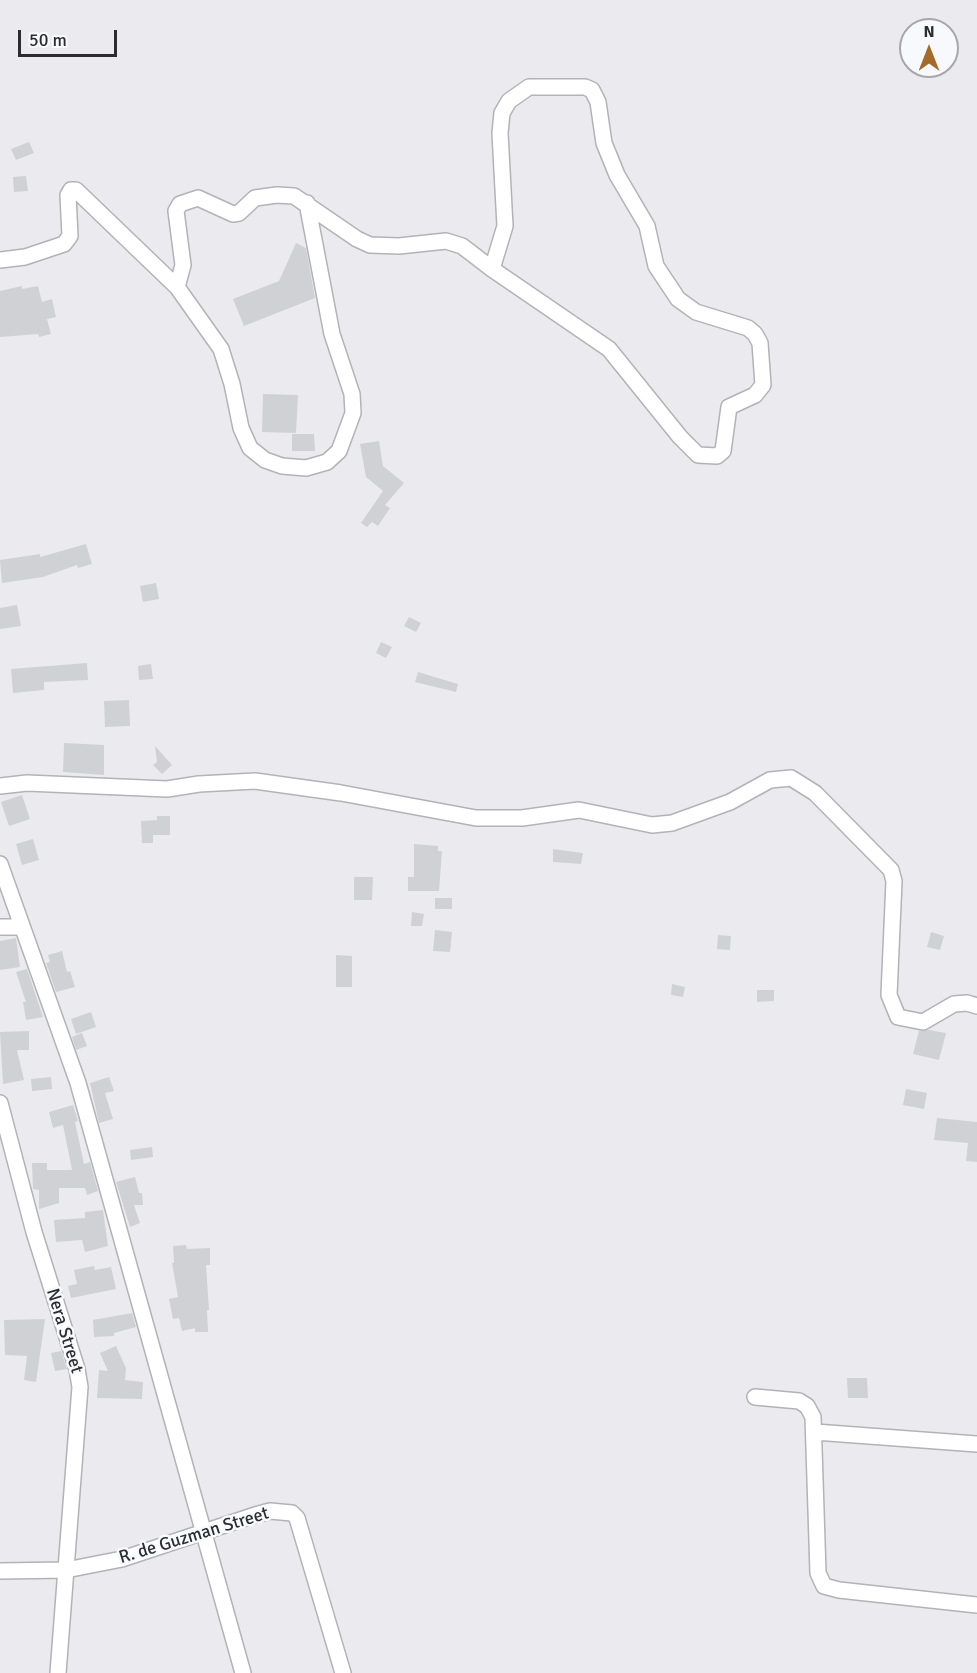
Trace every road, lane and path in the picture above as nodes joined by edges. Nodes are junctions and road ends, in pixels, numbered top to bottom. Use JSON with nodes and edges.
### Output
{"nodes":[{"id":1,"x":307,"y":203,"type":"junction"},
{"id":2,"x":0,"y":260,"type":"edge"},
{"id":3,"x":492,"y":269,"type":"junction"},
{"id":4,"x":177,"y":287,"type":"junction"},
{"id":5,"x":0,"y":786,"type":"edge"},
{"id":6,"x":0,"y":864,"type":"edge"},
{"id":7,"x":0,"y":927,"type":"edge"},
{"id":8,"x":21,"y":927,"type":"junction"},
{"id":9,"x":977,"y":1006,"type":"edge"},
{"id":10,"x":0,"y":1103,"type":"edge"},
{"id":11,"x":755,"y":1397,"type":"dead end"},
{"id":12,"x":815,"y":1432,"type":"junction"},
{"id":13,"x":977,"y":1444,"type":"edge"},
{"id":14,"x":203,"y":1532,"type":"junction"},
{"id":15,"x":66,"y":1570,"type":"junction"},
{"id":16,"x":0,"y":1571,"type":"edge"},
{"id":17,"x":977,"y":1605,"type":"edge"},
{"id":18,"x":58,"y":1673,"type":"edge"},
{"id":19,"x":243,"y":1673,"type":"edge"},
{"id":20,"x":343,"y":1673,"type":"edge"}],
"edges":[{"from":1,"to":3,"type":"street"},
{"from":1,"to":4,"type":"street"},
{"from":1,"to":4,"type":"street"},
{"from":2,"to":4,"type":"street"},
{"from":3,"to":3,"type":"street"},
{"from":5,"to":9,"type":"street"},
{"from":6,"to":8,"type":"street"},
{"from":7,"to":8,"type":"street"},
{"from":8,"to":14,"type":"street"},
{"from":10,"to":15,"type":"street","name":"Nera Street"},
{"from":11,"to":12,"type":"street"},
{"from":12,"to":13,"type":"street"},
{"from":12,"to":17,"type":"street"},
{"from":14,"to":15,"type":"street","name":"R. de Guzman Street"},
{"from":14,"to":19,"type":"street"},
{"from":14,"to":20,"type":"street","name":"R. de Guzman Street"},
{"from":15,"to":16,"type":"street","name":"R. de Guzman Street"},
{"from":15,"to":18,"type":"street","name":"Nera Street"}]}
